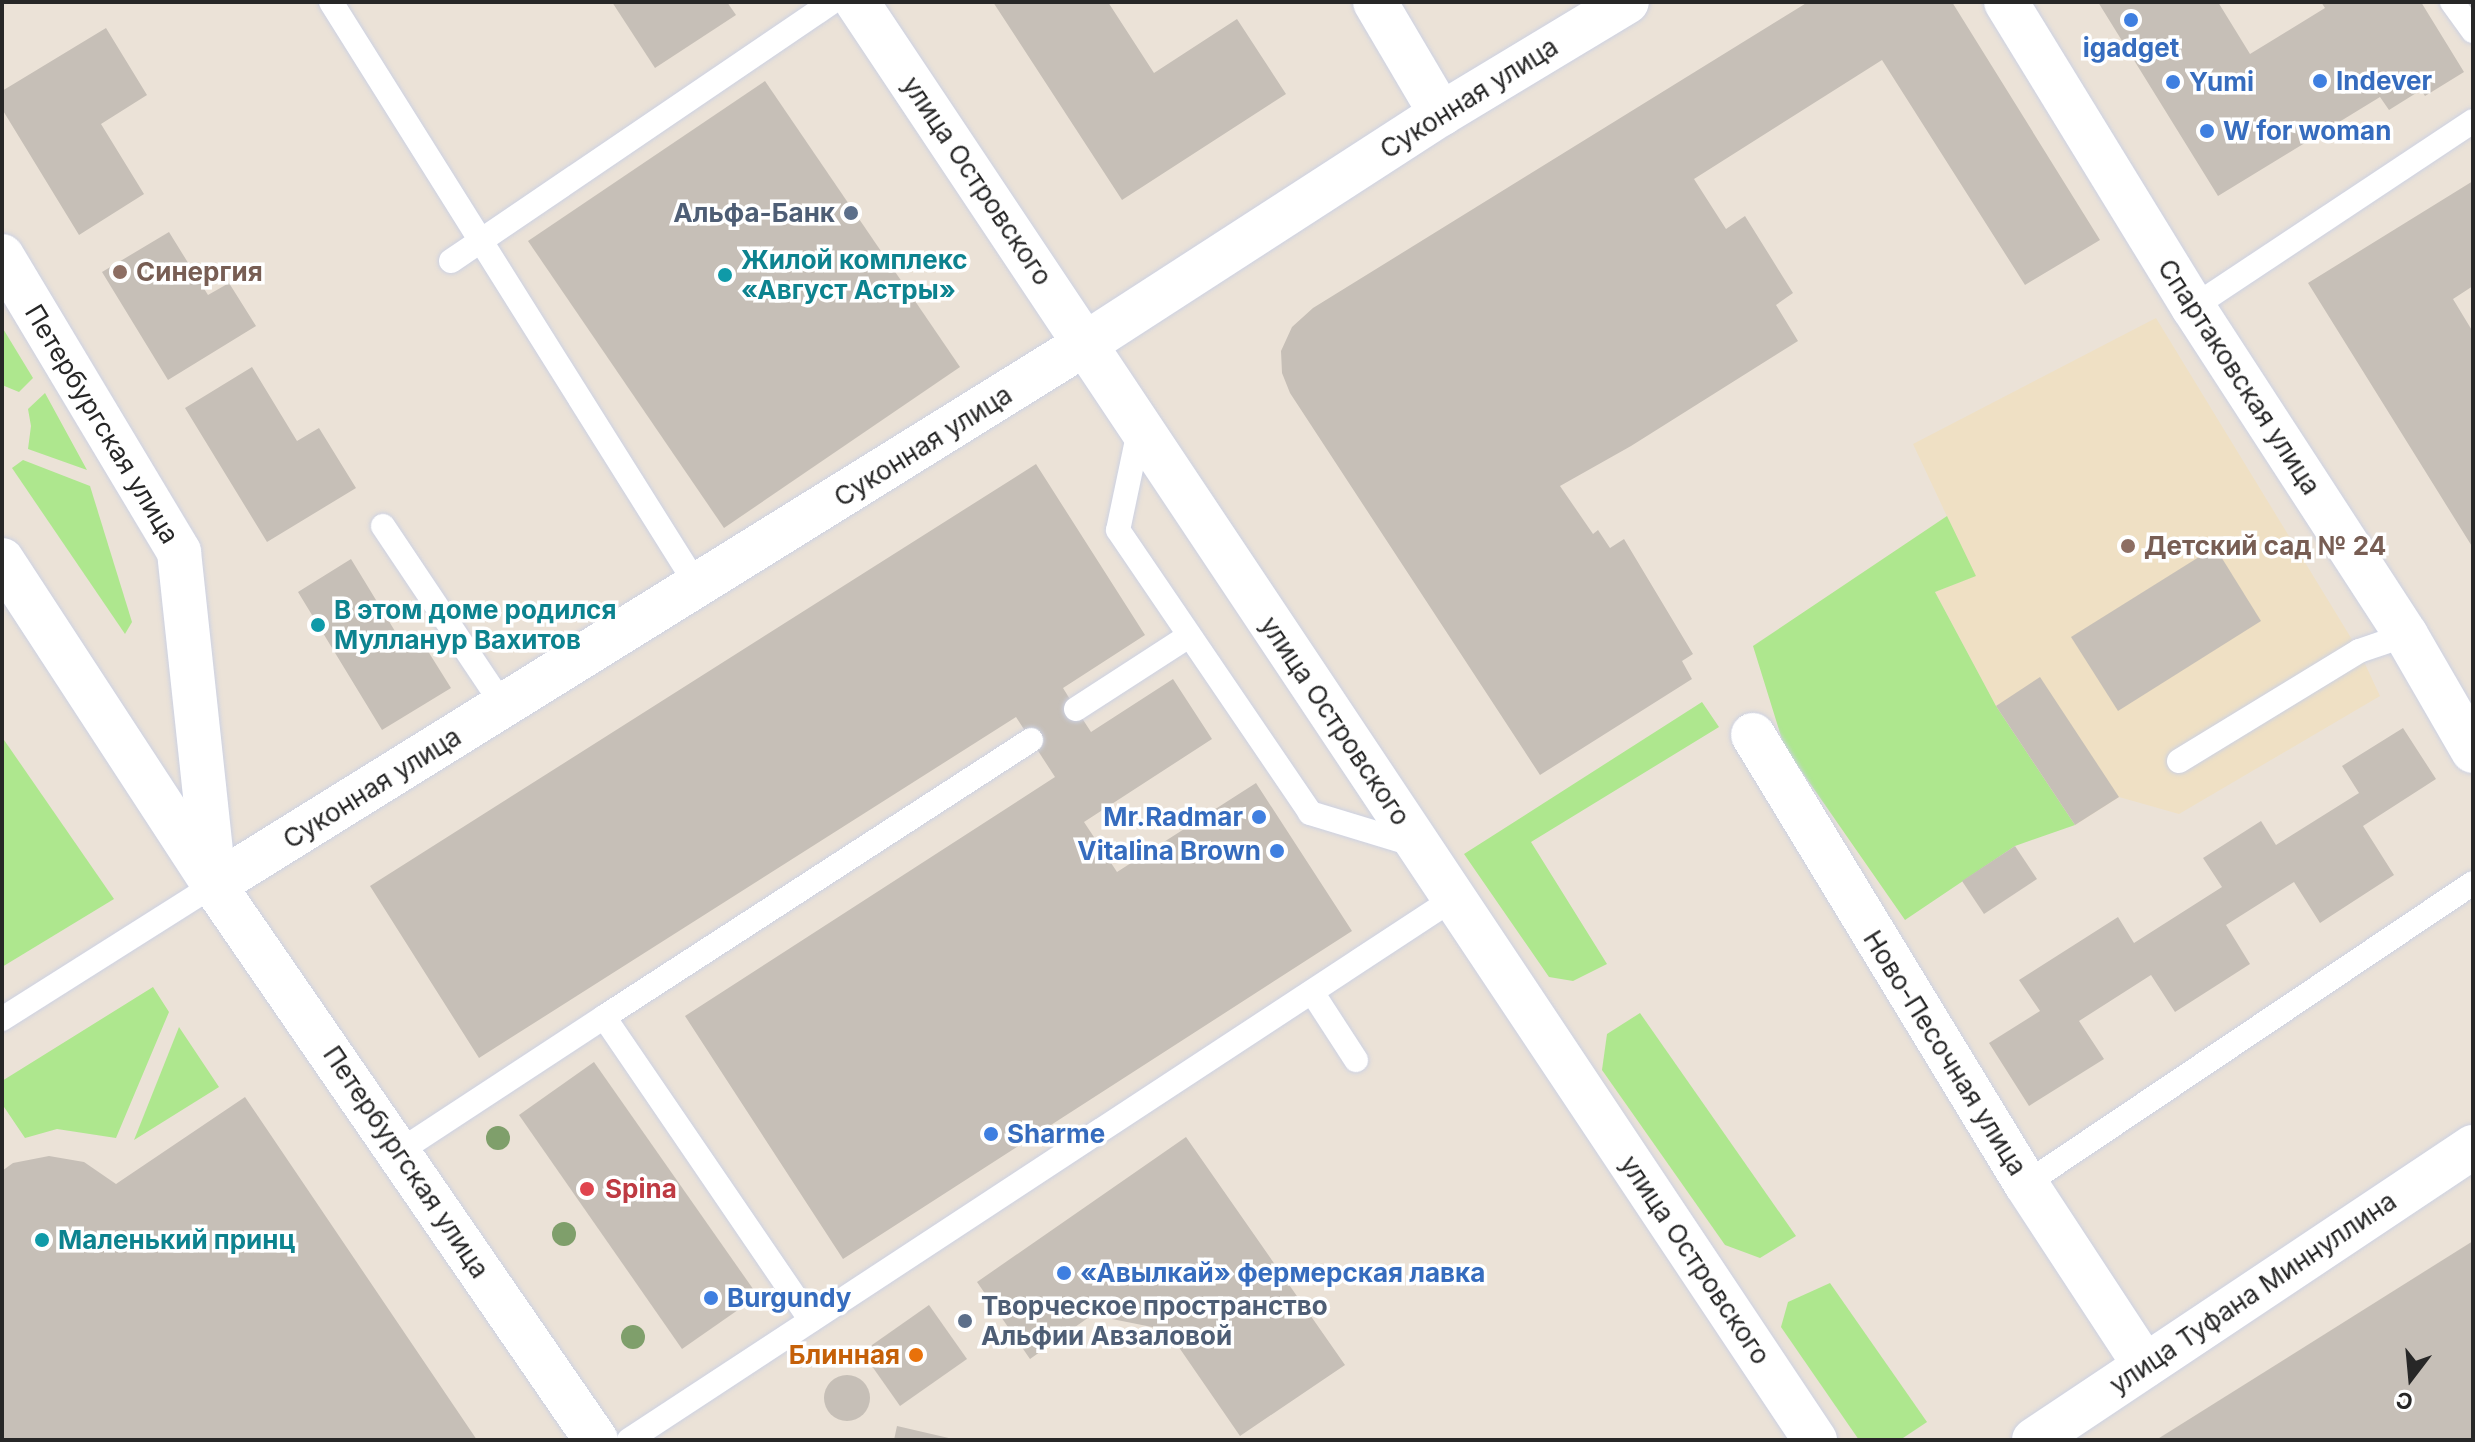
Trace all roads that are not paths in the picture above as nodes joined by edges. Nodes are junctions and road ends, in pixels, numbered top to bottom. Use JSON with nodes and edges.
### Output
{"nodes":[{"id":1,"x":331,"y":2,"type":"edge"},
{"id":2,"x":832,"y":2,"type":"edge"},
{"id":3,"x":857,"y":2,"type":"edge"},
{"id":4,"x":1375,"y":2,"type":"edge"},
{"id":5,"x":1627,"y":2,"type":"edge"},
{"id":6,"x":2006,"y":2,"type":"edge"},
{"id":7,"x":2452,"y":2,"type":"edge"},
{"id":8,"x":2473,"y":31,"type":"edge"},
{"id":9,"x":1441,"y":114,"type":"junction"},
{"id":10,"x":2473,"y":121,"type":"edge"},
{"id":11,"x":480,"y":240,"type":"junction"},
{"id":12,"x":2,"y":256,"type":"edge"},
{"id":13,"x":451,"y":261,"type":"dead end"},
{"id":14,"x":2193,"y":307,"type":"junction"},
{"id":15,"x":1085,"y":344,"type":"junction"},
{"id":16,"x":1140,"y":426,"type":"junction"},
{"id":17,"x":383,"y":526,"type":"dead end"},
{"id":18,"x":2,"y":560,"type":"edge"},
{"id":19,"x":698,"y":587,"type":"junction"},
{"id":20,"x":2406,"y":635,"type":"junction"},
{"id":21,"x":1189,"y":636,"type":"junction"},
{"id":22,"x":504,"y":707,"type":"junction"},
{"id":23,"x":1076,"y":709,"type":"dead end"},
{"id":24,"x":1753,"y":735,"type":"dead end"},
{"id":25,"x":1031,"y":740,"type":"dead end"},
{"id":26,"x":2473,"y":751,"type":"edge"},
{"id":27,"x":2179,"y":761,"type":"dead end"},
{"id":28,"x":1418,"y":845,"type":"junction"},
{"id":29,"x":2473,"y":883,"type":"edge"},
{"id":30,"x":214,"y":885,"type":"junction"},
{"id":31,"x":1453,"y":899,"type":"junction"},
{"id":32,"x":1312,"y":992,"type":"junction"},
{"id":33,"x":604,"y":1017,"type":"junction"},
{"id":34,"x":2,"y":1019,"type":"edge"},
{"id":35,"x":1356,"y":1060,"type":"dead end"},
{"id":36,"x":2473,"y":1147,"type":"edge"},
{"id":37,"x":400,"y":1151,"type":"junction"},
{"id":38,"x":2018,"y":1190,"type":"junction"},
{"id":39,"x":811,"y":1320,"type":"junction"},
{"id":40,"x":2145,"y":1366,"type":"junction"},
{"id":41,"x":596,"y":1440,"type":"edge"},
{"id":42,"x":629,"y":1440,"type":"edge"},
{"id":43,"x":1815,"y":1440,"type":"edge"},
{"id":44,"x":2034,"y":1440,"type":"edge"}],
"edges":[{"from":1,"to":11,"type":"lane"},
{"from":2,"to":11,"type":"lane"},
{"from":3,"to":15,"type":"street","name":"улица Островского"},
{"from":4,"to":9,"type":"street"},
{"from":5,"to":9,"type":"street","name":"Суконная улица"},
{"from":6,"to":14,"type":"street","name":"Спартаковская улица"},
{"from":7,"to":8,"type":"lane"},
{"from":9,"to":15,"type":"street","name":"Суконная улица"},
{"from":10,"to":14,"type":"lane"},
{"from":11,"to":13,"type":"lane"},
{"from":11,"to":19,"type":"lane"},
{"from":12,"to":30,"type":"street","name":"Петербургская улица"},
{"from":14,"to":20,"type":"street","name":"Спартаковская улица"},
{"from":15,"to":16,"type":"street","name":"улица Островского"},
{"from":15,"to":19,"type":"street","name":"Суконная улица"},
{"from":16,"to":21,"type":"lane"},
{"from":16,"to":28,"type":"street","name":"улица Островского"},
{"from":17,"to":22,"type":"lane"},
{"from":18,"to":30,"type":"street","name":"Петербургская улица"},
{"from":19,"to":22,"type":"street","name":"Суконная улица"},
{"from":20,"to":26,"type":"street","name":"Спартаковская улица"},
{"from":20,"to":27,"type":"lane"},
{"from":21,"to":23,"type":"lane"},
{"from":21,"to":28,"type":"lane"},
{"from":22,"to":30,"type":"street","name":"Суконная улица"},
{"from":24,"to":38,"type":"street","name":"Ново-Песочная улица"},
{"from":25,"to":33,"type":"lane"},
{"from":28,"to":31,"type":"street","name":"улица Островского"},
{"from":29,"to":38,"type":"lane"},
{"from":30,"to":34,"type":"lane"},
{"from":30,"to":37,"type":"street","name":"Петербургская улица"},
{"from":31,"to":32,"type":"lane"},
{"from":31,"to":43,"type":"street","name":"улица Островского"},
{"from":32,"to":35,"type":"lane"},
{"from":32,"to":39,"type":"lane"},
{"from":33,"to":37,"type":"lane"},
{"from":33,"to":39,"type":"lane"},
{"from":36,"to":40,"type":"street","name":"улица Туфана Миннуллина"},
{"from":37,"to":41,"type":"street","name":"Петербургская улица"},
{"from":38,"to":40,"type":"street","name":"Ново-Песочная улица"},
{"from":39,"to":42,"type":"lane"},
{"from":40,"to":44,"type":"street","name":"улица Туфана Миннуллина"}]}
